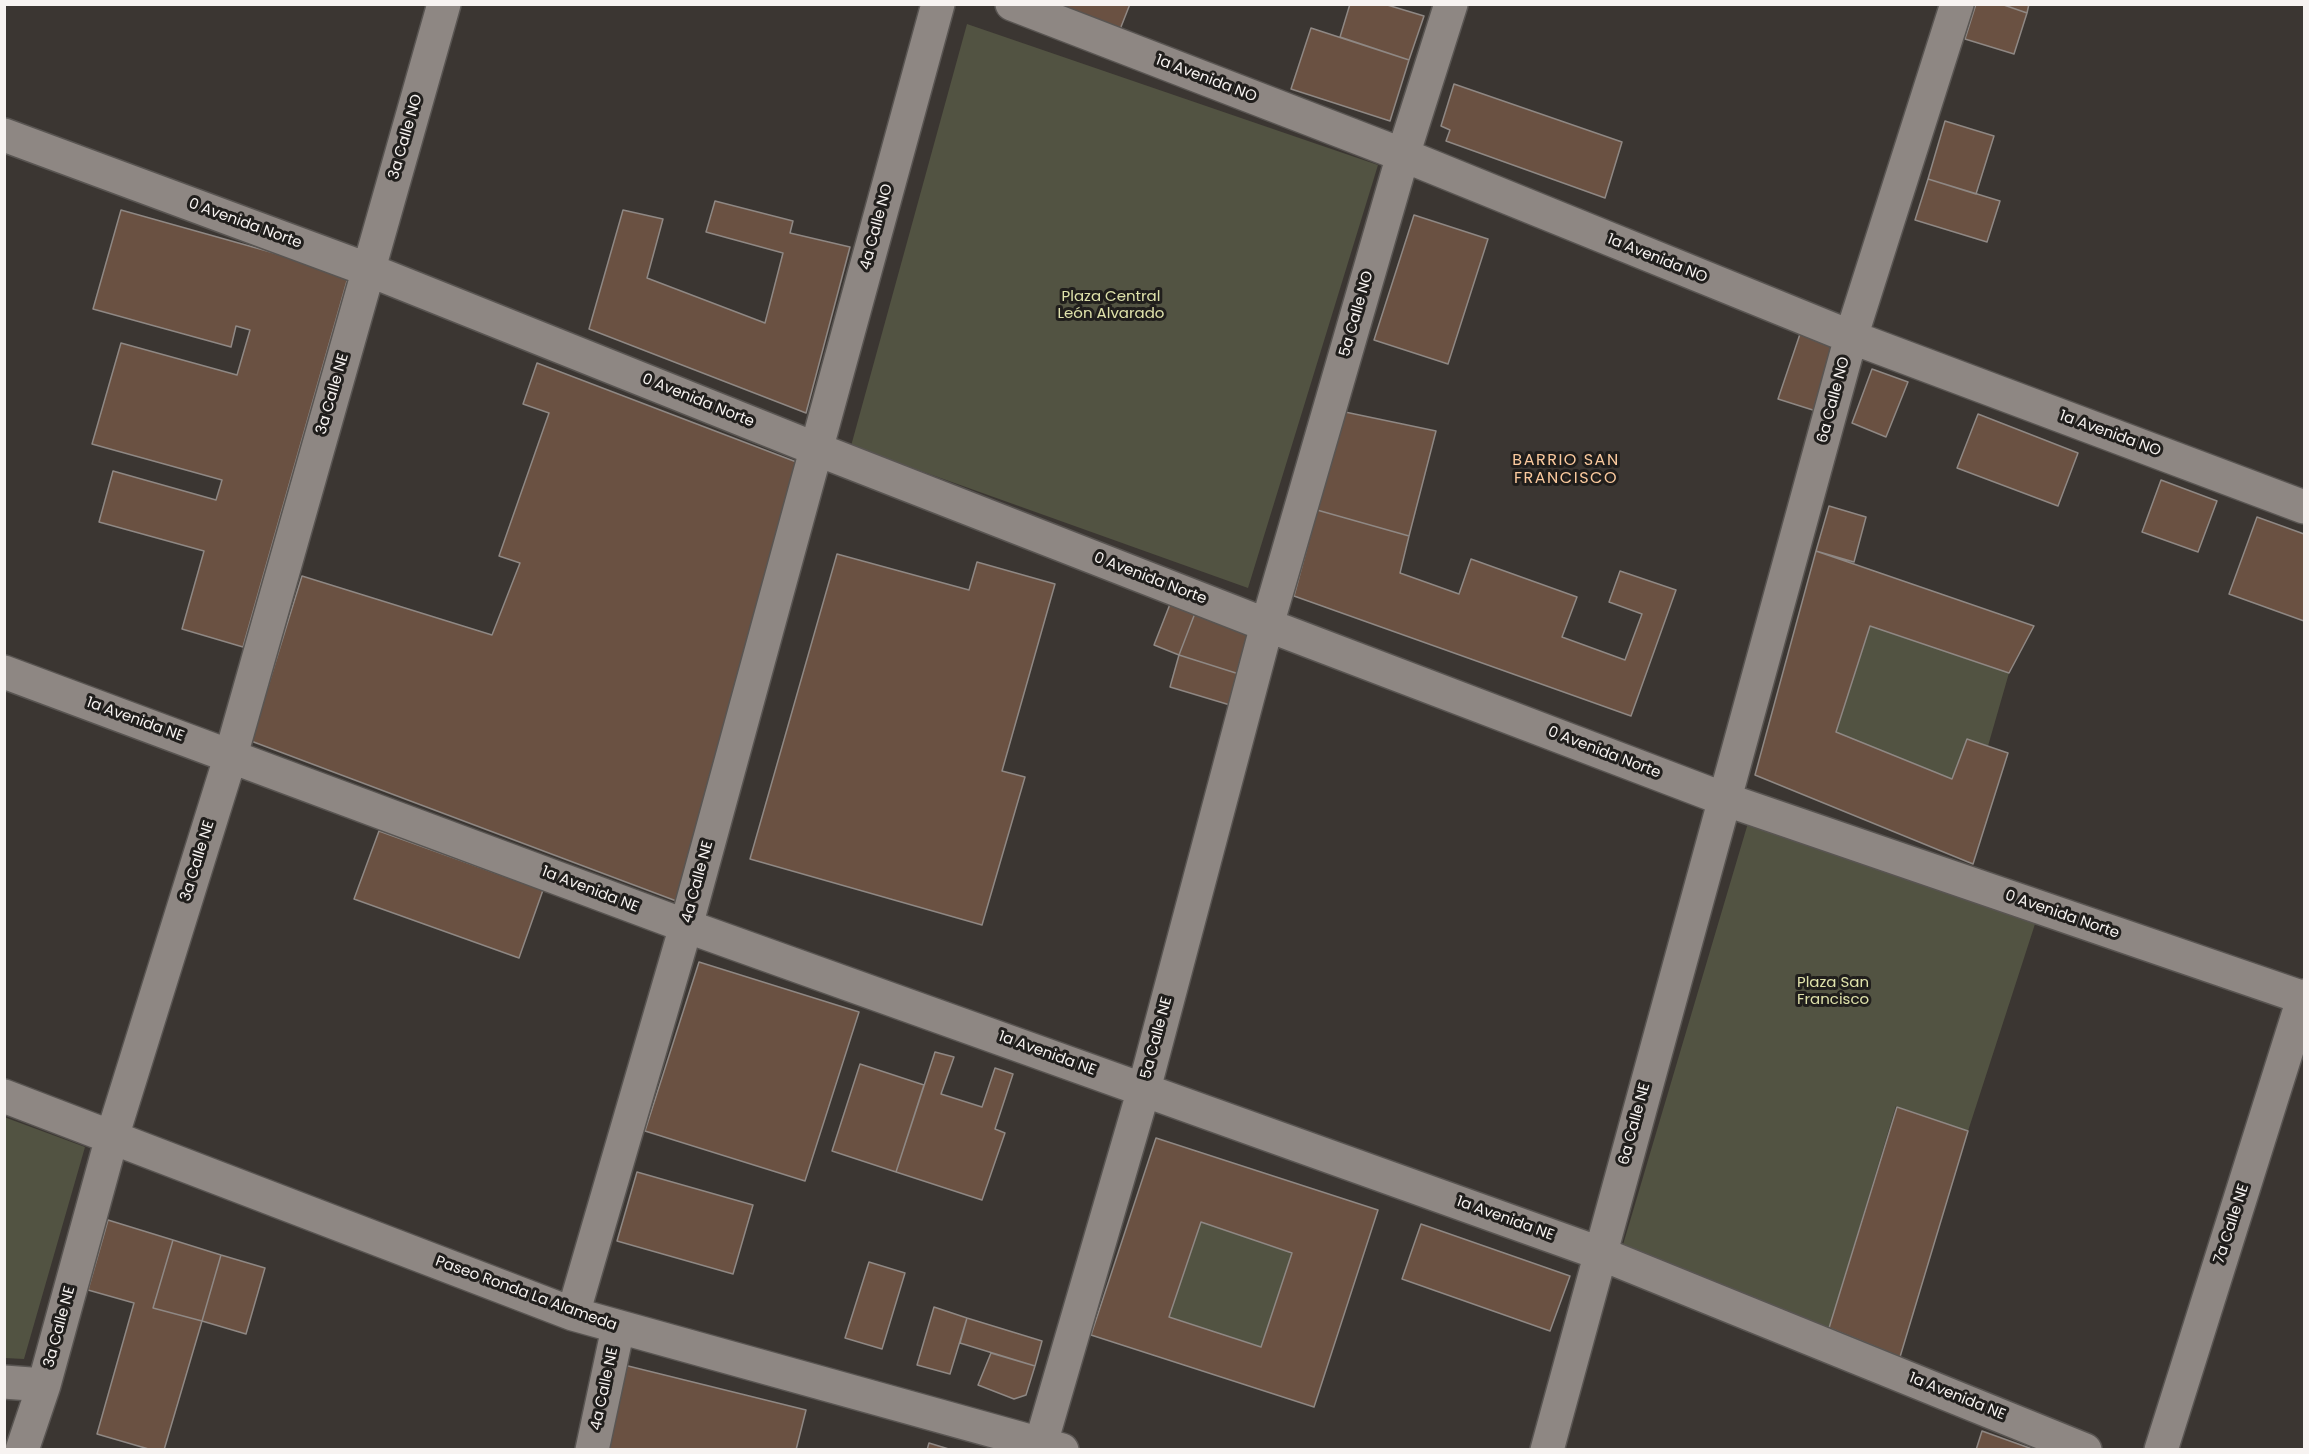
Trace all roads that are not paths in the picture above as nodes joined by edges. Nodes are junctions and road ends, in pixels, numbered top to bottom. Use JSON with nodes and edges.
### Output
{"nodes":[{"id":1,"x":444,"y":4,"type":"edge"},
{"id":2,"x":938,"y":4,"type":"edge"},
{"id":3,"x":1012,"y":4,"type":"edge"},
{"id":4,"x":1451,"y":4,"type":"edge"},
{"id":5,"x":1957,"y":4,"type":"edge"},
{"id":6,"x":4,"y":135,"type":"edge"},
{"id":7,"x":1403,"y":155,"type":"junction"},
{"id":8,"x":369,"y":270,"type":"junction"},
{"id":9,"x":1851,"y":337,"type":"junction"},
{"id":10,"x":816,"y":448,"type":"junction"},
{"id":11,"x":2304,"y":507,"type":"edge"},
{"id":12,"x":1268,"y":625,"type":"junction"},
{"id":13,"x":4,"y":672,"type":"edge"},
{"id":14,"x":231,"y":755,"type":"junction"},
{"id":15,"x":1724,"y":799,"type":"junction"},
{"id":16,"x":686,"y":926,"type":"junction"},
{"id":17,"x":2304,"y":998,"type":"edge"},
{"id":18,"x":1144,"y":1089,"type":"junction"},
{"id":19,"x":4,"y":1096,"type":"edge"},
{"id":20,"x":112,"y":1137,"type":"junction"},
{"id":21,"x":1599,"y":1253,"type":"junction"},
{"id":22,"x":573,"y":1314,"type":"junction"},
{"id":23,"x":618,"y":1328,"type":"junction"},
{"id":24,"x":4,"y":1382,"type":"edge"},
{"id":25,"x":44,"y":1385,"type":"junction"},
{"id":26,"x":1047,"y":1447,"type":"edge"},
{"id":27,"x":22,"y":1449,"type":"edge"},
{"id":28,"x":592,"y":1449,"type":"edge"},
{"id":29,"x":1546,"y":1449,"type":"edge"},
{"id":30,"x":2085,"y":1449,"type":"edge"},
{"id":31,"x":2161,"y":1449,"type":"edge"}],
"edges":[{"from":1,"to":8,"type":"street","name":"3a Calle NO"},
{"from":2,"to":10,"type":"street","name":"4a Calle NO"},
{"from":3,"to":7,"type":"street","name":"1a Avenida NO"},
{"from":4,"to":7,"type":"street","name":"5a Calle NO"},
{"from":5,"to":9,"type":"street","name":"6a Calle NO"},
{"from":6,"to":8,"type":"street","name":"0 Avenida Norte"},
{"from":7,"to":9,"type":"street","name":"1a Avenida NO"},
{"from":7,"to":12,"type":"street","name":"5a Calle NO"},
{"from":8,"to":10,"type":"street","name":"0 Avenida Norte"},
{"from":8,"to":14,"type":"street","name":"3a Calle NE"},
{"from":9,"to":11,"type":"street","name":"1a Avenida NO"},
{"from":9,"to":15,"type":"street","name":"6a Calle NO"},
{"from":10,"to":12,"type":"street","name":"0 Avenida Norte"},
{"from":10,"to":16,"type":"street","name":"4a Calle NE"},
{"from":12,"to":15,"type":"street","name":"0 Avenida Norte"},
{"from":12,"to":18,"type":"street","name":"5a Calle NE"},
{"from":13,"to":14,"type":"street","name":"1a Avenida NE"},
{"from":14,"to":16,"type":"street","name":"1a Avenida NE"},
{"from":14,"to":20,"type":"street","name":"3a Calle NE"},
{"from":15,"to":17,"type":"street","name":"0 Avenida Norte"},
{"from":15,"to":21,"type":"street","name":"6a Calle NE"},
{"from":16,"to":18,"type":"street","name":"1a Avenida NE"},
{"from":16,"to":22,"type":"street","name":"4a Calle NE"},
{"from":17,"to":31,"type":"street","name":"7a Calle NE"},
{"from":18,"to":21,"type":"street","name":"1a Avenida NE"},
{"from":18,"to":26,"type":"street","name":"5a Calle NE"},
{"from":19,"to":20,"type":"street","name":"Paseo Ronda La Alameda"},
{"from":20,"to":22,"type":"street","name":"Paseo Ronda La Alameda"},
{"from":20,"to":25,"type":"street","name":"3a Calle NE"},
{"from":21,"to":29,"type":"street","name":"6a Calle NE"},
{"from":21,"to":30,"type":"street","name":"1a Avenida NE"},
{"from":22,"to":23,"type":"street","name":"Paseo Ronda La Alameda"},
{"from":23,"to":26,"type":"street","name":"Paseo Ronda La Alameda"},
{"from":23,"to":28,"type":"street","name":"4a Calle NE"},
{"from":24,"to":25,"type":"street"},
{"from":25,"to":27,"type":"street","name":"3a Calle NE"}]}
